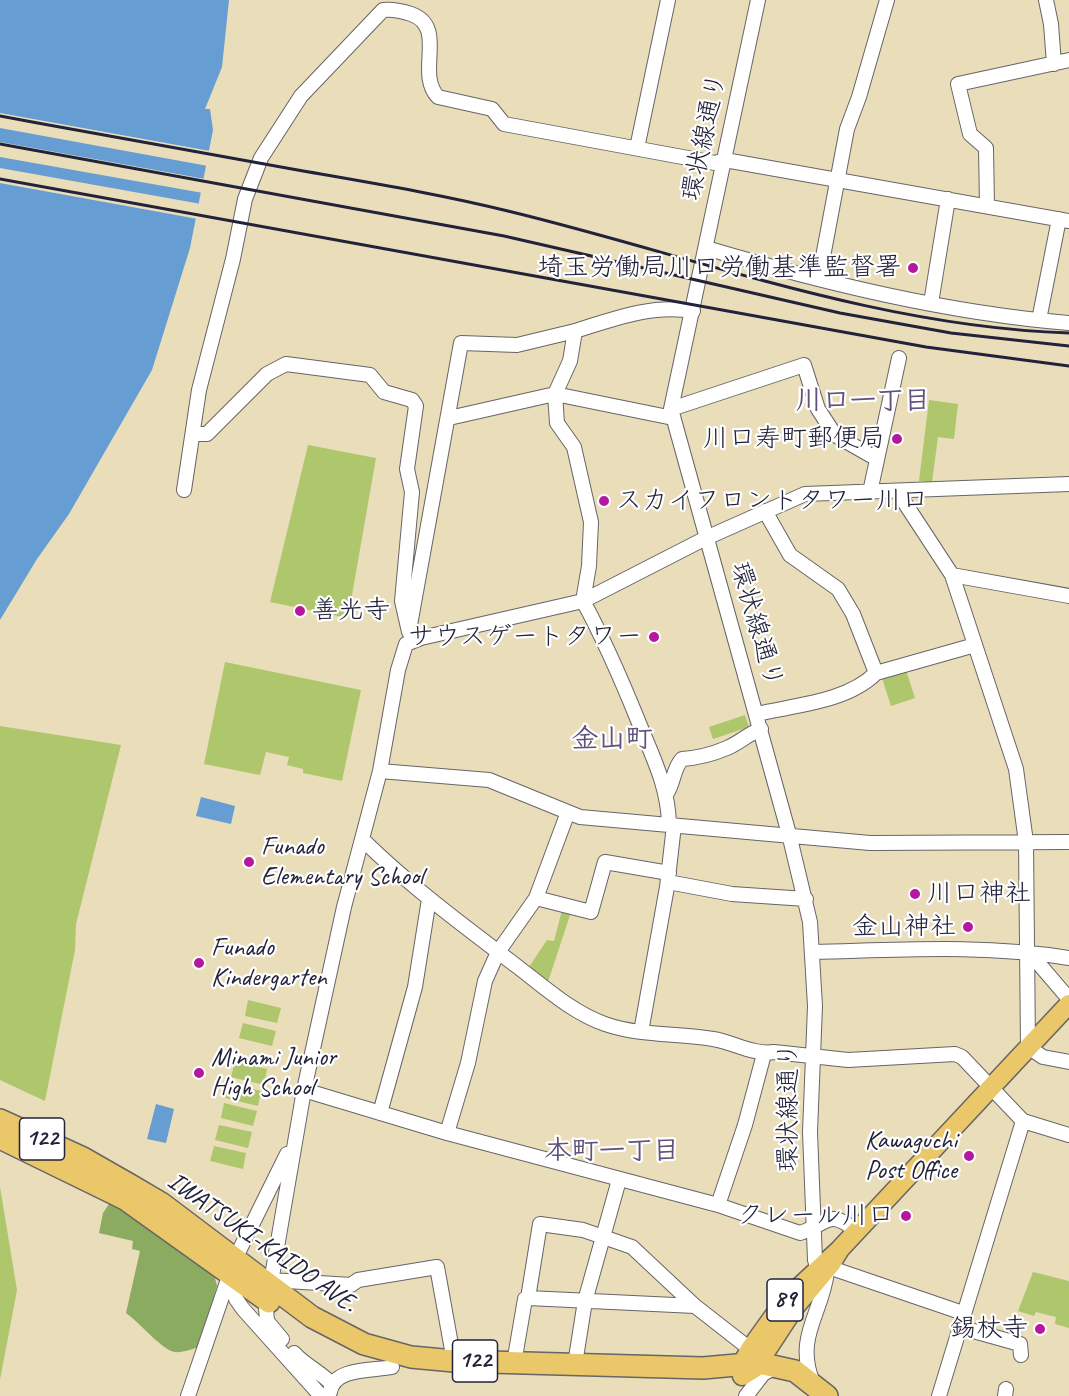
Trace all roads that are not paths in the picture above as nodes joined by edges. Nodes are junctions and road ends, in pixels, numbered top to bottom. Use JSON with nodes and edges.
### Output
{"nodes":[{"id":1,"x":668,"y":0,"type":"edge"},
{"id":2,"x":758,"y":0,"type":"edge"},
{"id":3,"x":887,"y":0,"type":"edge"},
{"id":4,"x":1046,"y":0,"type":"edge"},
{"id":5,"x":1069,"y":60,"type":"edge"},
{"id":6,"x":1054,"y":64,"type":"junction"},
{"id":7,"x":637,"y":148,"type":"junction"},
{"id":8,"x":725,"y":160,"type":"junction"},
{"id":9,"x":837,"y":179,"type":"junction"},
{"id":10,"x":948,"y":198,"type":"junction"},
{"id":11,"x":987,"y":206,"type":"junction"},
{"id":12,"x":1064,"y":220,"type":"edge"},
{"id":13,"x":706,"y":248,"type":"junction"},
{"id":14,"x":819,"y":278,"type":"junction"},
{"id":15,"x":931,"y":303,"type":"junction"},
{"id":16,"x":693,"y":311,"type":"junction"},
{"id":17,"x":1040,"y":320,"type":"junction"},
{"id":18,"x":1069,"y":322,"type":"edge"},
{"id":19,"x":575,"y":331,"type":"junction"},
{"id":20,"x":899,"y":358,"type":"dead end"},
{"id":21,"x":555,"y":394,"type":"junction"},
{"id":22,"x":672,"y":414,"type":"junction"},
{"id":23,"x":449,"y":418,"type":"junction"},
{"id":24,"x":193,"y":434,"type":"junction"},
{"id":25,"x":877,"y":459,"type":"junction"},
{"id":26,"x":1069,"y":484,"type":"edge"},
{"id":27,"x":184,"y":490,"type":"dead end"},
{"id":28,"x":897,"y":491,"type":"junction"},
{"id":29,"x":870,"y":492,"type":"junction"},
{"id":30,"x":765,"y":512,"type":"junction"},
{"id":31,"x":706,"y":538,"type":"junction"},
{"id":32,"x":952,"y":575,"type":"junction"},
{"id":33,"x":1069,"y":596,"type":"edge"},
{"id":34,"x":583,"y":601,"type":"junction"},
{"id":35,"x":408,"y":638,"type":"junction"},
{"id":36,"x":975,"y":645,"type":"junction"},
{"id":37,"x":876,"y":673,"type":"junction"},
{"id":38,"x":757,"y":714,"type":"junction"},
{"id":39,"x":760,"y":729,"type":"junction"},
{"id":40,"x":380,"y":771,"type":"junction"},
{"id":41,"x":667,"y":793,"type":"junction"},
{"id":42,"x":568,"y":812,"type":"junction"},
{"id":43,"x":671,"y":825,"type":"junction"},
{"id":44,"x":789,"y":834,"type":"junction"},
{"id":45,"x":363,"y":840,"type":"junction"},
{"id":46,"x":1026,"y":842,"type":"junction"},
{"id":47,"x":1069,"y":842,"type":"edge"},
{"id":48,"x":668,"y":878,"type":"junction"},
{"id":49,"x":536,"y":898,"type":"junction"},
{"id":50,"x":429,"y":899,"type":"junction"},
{"id":51,"x":806,"y":899,"type":"junction"},
{"id":52,"x":1028,"y":951,"type":"junction"},
{"id":53,"x":498,"y":952,"type":"junction"},
{"id":54,"x":814,"y":952,"type":"junction"},
{"id":55,"x":1069,"y":958,"type":"edge"},
{"id":56,"x":1069,"y":999,"type":"edge"},
{"id":57,"x":1069,"y":1004,"type":"edge"},
{"id":58,"x":640,"y":1032,"type":"junction"},
{"id":59,"x":1028,"y":1047,"type":"junction"},
{"id":60,"x":764,"y":1054,"type":"junction"},
{"id":61,"x":811,"y":1056,"type":"junction"},
{"id":62,"x":1069,"y":1062,"type":"edge"},
{"id":63,"x":991,"y":1087,"type":"junction"},
{"id":64,"x":304,"y":1090,"type":"junction"},
{"id":65,"x":380,"y":1113,"type":"junction"},
{"id":66,"x":0,"y":1120,"type":"edge"},
{"id":67,"x":1023,"y":1121,"type":"junction"},
{"id":68,"x":447,"y":1133,"type":"junction"},
{"id":69,"x":1069,"y":1135,"type":"edge"},
{"id":70,"x":0,"y":1138,"type":"edge"},
{"id":71,"x":293,"y":1141,"type":"junction"},
{"id":72,"x":80,"y":1165,"type":"junction"},
{"id":73,"x":619,"y":1180,"type":"junction"},
{"id":74,"x":718,"y":1205,"type":"junction"},
{"id":75,"x":814,"y":1228,"type":"junction"},
{"id":76,"x":856,"y":1231,"type":"junction"},
{"id":77,"x":603,"y":1237,"type":"junction"},
{"id":78,"x":829,"y":1263,"type":"junction"},
{"id":79,"x":232,"y":1267,"type":"junction"},
{"id":80,"x":528,"y":1298,"type":"junction"},
{"id":81,"x":585,"y":1301,"type":"junction"},
{"id":82,"x":695,"y":1306,"type":"junction"},
{"id":83,"x":266,"y":1308,"type":"dead end"},
{"id":84,"x":961,"y":1320,"type":"junction"},
{"id":85,"x":1021,"y":1355,"type":"dead end"},
{"id":86,"x":454,"y":1361,"type":"junction"},
{"id":87,"x":514,"y":1363,"type":"junction"},
{"id":88,"x":575,"y":1364,"type":"junction"},
{"id":89,"x":392,"y":1367,"type":"junction"},
{"id":90,"x":753,"y":1373,"type":"edge"},
{"id":91,"x":330,"y":1390,"type":"edge"},
{"id":92,"x":817,"y":1392,"type":"edge"},
{"id":93,"x":188,"y":1396,"type":"edge"},
{"id":94,"x":321,"y":1396,"type":"edge"},
{"id":95,"x":939,"y":1396,"type":"edge"}],
"edges":[{"from":1,"to":7,"type":"street"},
{"from":2,"to":8,"type":"street","name":"環状線通り"},
{"from":3,"to":9,"type":"street"},
{"from":4,"to":6,"type":"street"},
{"from":5,"to":6,"type":"street"},
{"from":6,"to":11,"type":"street"},
{"from":7,"to":8,"type":"street"},
{"from":7,"to":24,"type":"street"},
{"from":8,"to":9,"type":"street"},
{"from":8,"to":13,"type":"street","name":"環状線通り"},
{"from":9,"to":10,"type":"street"},
{"from":9,"to":14,"type":"street"},
{"from":10,"to":11,"type":"street"},
{"from":10,"to":15,"type":"street"},
{"from":11,"to":12,"type":"street"},
{"from":12,"to":17,"type":"street"},
{"from":13,"to":14,"type":"street"},
{"from":13,"to":16,"type":"street","name":"環状線通り"},
{"from":14,"to":15,"type":"street"},
{"from":15,"to":17,"type":"street"},
{"from":16,"to":19,"type":"street"},
{"from":16,"to":22,"type":"street","name":"環状線通り"},
{"from":17,"to":18,"type":"street"},
{"from":19,"to":21,"type":"street"},
{"from":19,"to":23,"type":"street"},
{"from":20,"to":25,"type":"street"},
{"from":21,"to":22,"type":"street"},
{"from":21,"to":23,"type":"street"},
{"from":21,"to":34,"type":"street"},
{"from":22,"to":25,"type":"street"},
{"from":22,"to":31,"type":"street","name":"環状線通り"},
{"from":23,"to":35,"type":"street"},
{"from":24,"to":27,"type":"street"},
{"from":24,"to":35,"type":"street"},
{"from":25,"to":29,"type":"street"},
{"from":26,"to":28,"type":"street"},
{"from":28,"to":29,"type":"street"},
{"from":28,"to":32,"type":"street"},
{"from":29,"to":30,"type":"street"},
{"from":30,"to":31,"type":"street"},
{"from":30,"to":37,"type":"street"},
{"from":31,"to":34,"type":"street"},
{"from":31,"to":38,"type":"street","name":"環状線通り"},
{"from":32,"to":33,"type":"street"},
{"from":32,"to":36,"type":"street"},
{"from":34,"to":35,"type":"street"},
{"from":34,"to":41,"type":"street"},
{"from":35,"to":40,"type":"street"},
{"from":36,"to":37,"type":"street"},
{"from":36,"to":46,"type":"street"},
{"from":37,"to":38,"type":"street"},
{"from":38,"to":39,"type":"street","name":"環状線通り"},
{"from":39,"to":41,"type":"street"},
{"from":39,"to":44,"type":"street","name":"環状線通り"},
{"from":40,"to":42,"type":"street"},
{"from":40,"to":45,"type":"street"},
{"from":41,"to":43,"type":"street"},
{"from":42,"to":43,"type":"street"},
{"from":42,"to":49,"type":"street"},
{"from":43,"to":44,"type":"street"},
{"from":43,"to":48,"type":"street"},
{"from":44,"to":46,"type":"street"},
{"from":44,"to":51,"type":"street","name":"環状線通り"},
{"from":45,"to":50,"type":"street"},
{"from":45,"to":64,"type":"street"},
{"from":46,"to":47,"type":"street"},
{"from":46,"to":52,"type":"street"},
{"from":48,"to":49,"type":"street"},
{"from":48,"to":51,"type":"street"},
{"from":48,"to":58,"type":"street"},
{"from":49,"to":53,"type":"street"},
{"from":50,"to":53,"type":"street"},
{"from":50,"to":65,"type":"street"},
{"from":51,"to":54,"type":"street","name":"環状線通り"},
{"from":52,"to":54,"type":"street"},
{"from":52,"to":55,"type":"street"},
{"from":52,"to":56,"type":"street"},
{"from":52,"to":59,"type":"street"},
{"from":53,"to":58,"type":"street"},
{"from":53,"to":68,"type":"street"},
{"from":54,"to":61,"type":"street","name":"環状線通り"},
{"from":57,"to":59,"type":"main road","number":"89"},
{"from":58,"to":60,"type":"street"},
{"from":59,"to":62,"type":"street"},
{"from":59,"to":63,"type":"main road","number":"89"},
{"from":60,"to":61,"type":"street"},
{"from":60,"to":74,"type":"street"},
{"from":61,"to":63,"type":"street"},
{"from":61,"to":75,"type":"street","name":"環状線通り"},
{"from":63,"to":67,"type":"street"},
{"from":63,"to":76,"type":"main road","number":"89"},
{"from":64,"to":65,"type":"street"},
{"from":64,"to":71,"type":"street"},
{"from":65,"to":68,"type":"street"},
{"from":66,"to":72,"type":"highway","name":"IWATSUKI-KAIDO AVE.","number":"122"},
{"from":67,"to":69,"type":"street"},
{"from":67,"to":84,"type":"street"},
{"from":68,"to":73,"type":"street"},
{"from":70,"to":72,"type":"highway","name":"IWATSUKI-KAIDO AVE.","number":"122"},
{"from":71,"to":79,"type":"street"},
{"from":71,"to":86,"type":"street"},
{"from":72,"to":79,"type":"highway","name":"IWATSUKI-KAIDO AVE.","number":"122"},
{"from":73,"to":74,"type":"street"},
{"from":73,"to":77,"type":"street"},
{"from":74,"to":75,"type":"street"},
{"from":75,"to":76,"type":"street"},
{"from":75,"to":78,"type":"street","name":"環状線通り"},
{"from":76,"to":78,"type":"main road","number":"89"},
{"from":77,"to":80,"type":"street"},
{"from":77,"to":81,"type":"street"},
{"from":77,"to":82,"type":"street"},
{"from":78,"to":84,"type":"street"},
{"from":78,"to":90,"type":"main road","number":"89"},
{"from":78,"to":92,"type":"street"},
{"from":79,"to":86,"type":"highway","name":"IWATSUKI-KAIDO AVE.","number":"122"},
{"from":79,"to":89,"type":"highway","name":"IWATSUKI-KAIDO AVE.","number":"122"},
{"from":79,"to":93,"type":"street"},
{"from":79,"to":94,"type":"street"},
{"from":80,"to":81,"type":"street"},
{"from":80,"to":87,"type":"street"},
{"from":81,"to":82,"type":"street"},
{"from":81,"to":88,"type":"street"},
{"from":82,"to":90,"type":"street"},
{"from":83,"to":91,"type":"street"},
{"from":84,"to":85,"type":"street"},
{"from":84,"to":95,"type":"street"},
{"from":86,"to":87,"type":"highway","name":"IWATSUKI-KAIDO AVE.","number":"122"},
{"from":87,"to":88,"type":"highway","name":"IWATSUKI-KAIDO AVE.","number":"122"},
{"from":88,"to":90,"type":"highway","name":"IWATSUKI-KAIDO AVE.","number":"122"},
{"from":89,"to":90,"type":"highway","name":"IWATSUKI-KAIDO AVE.","number":"122"},
{"from":89,"to":91,"type":"street"},
{"from":90,"to":92,"type":"highway","number":"122"}]}
